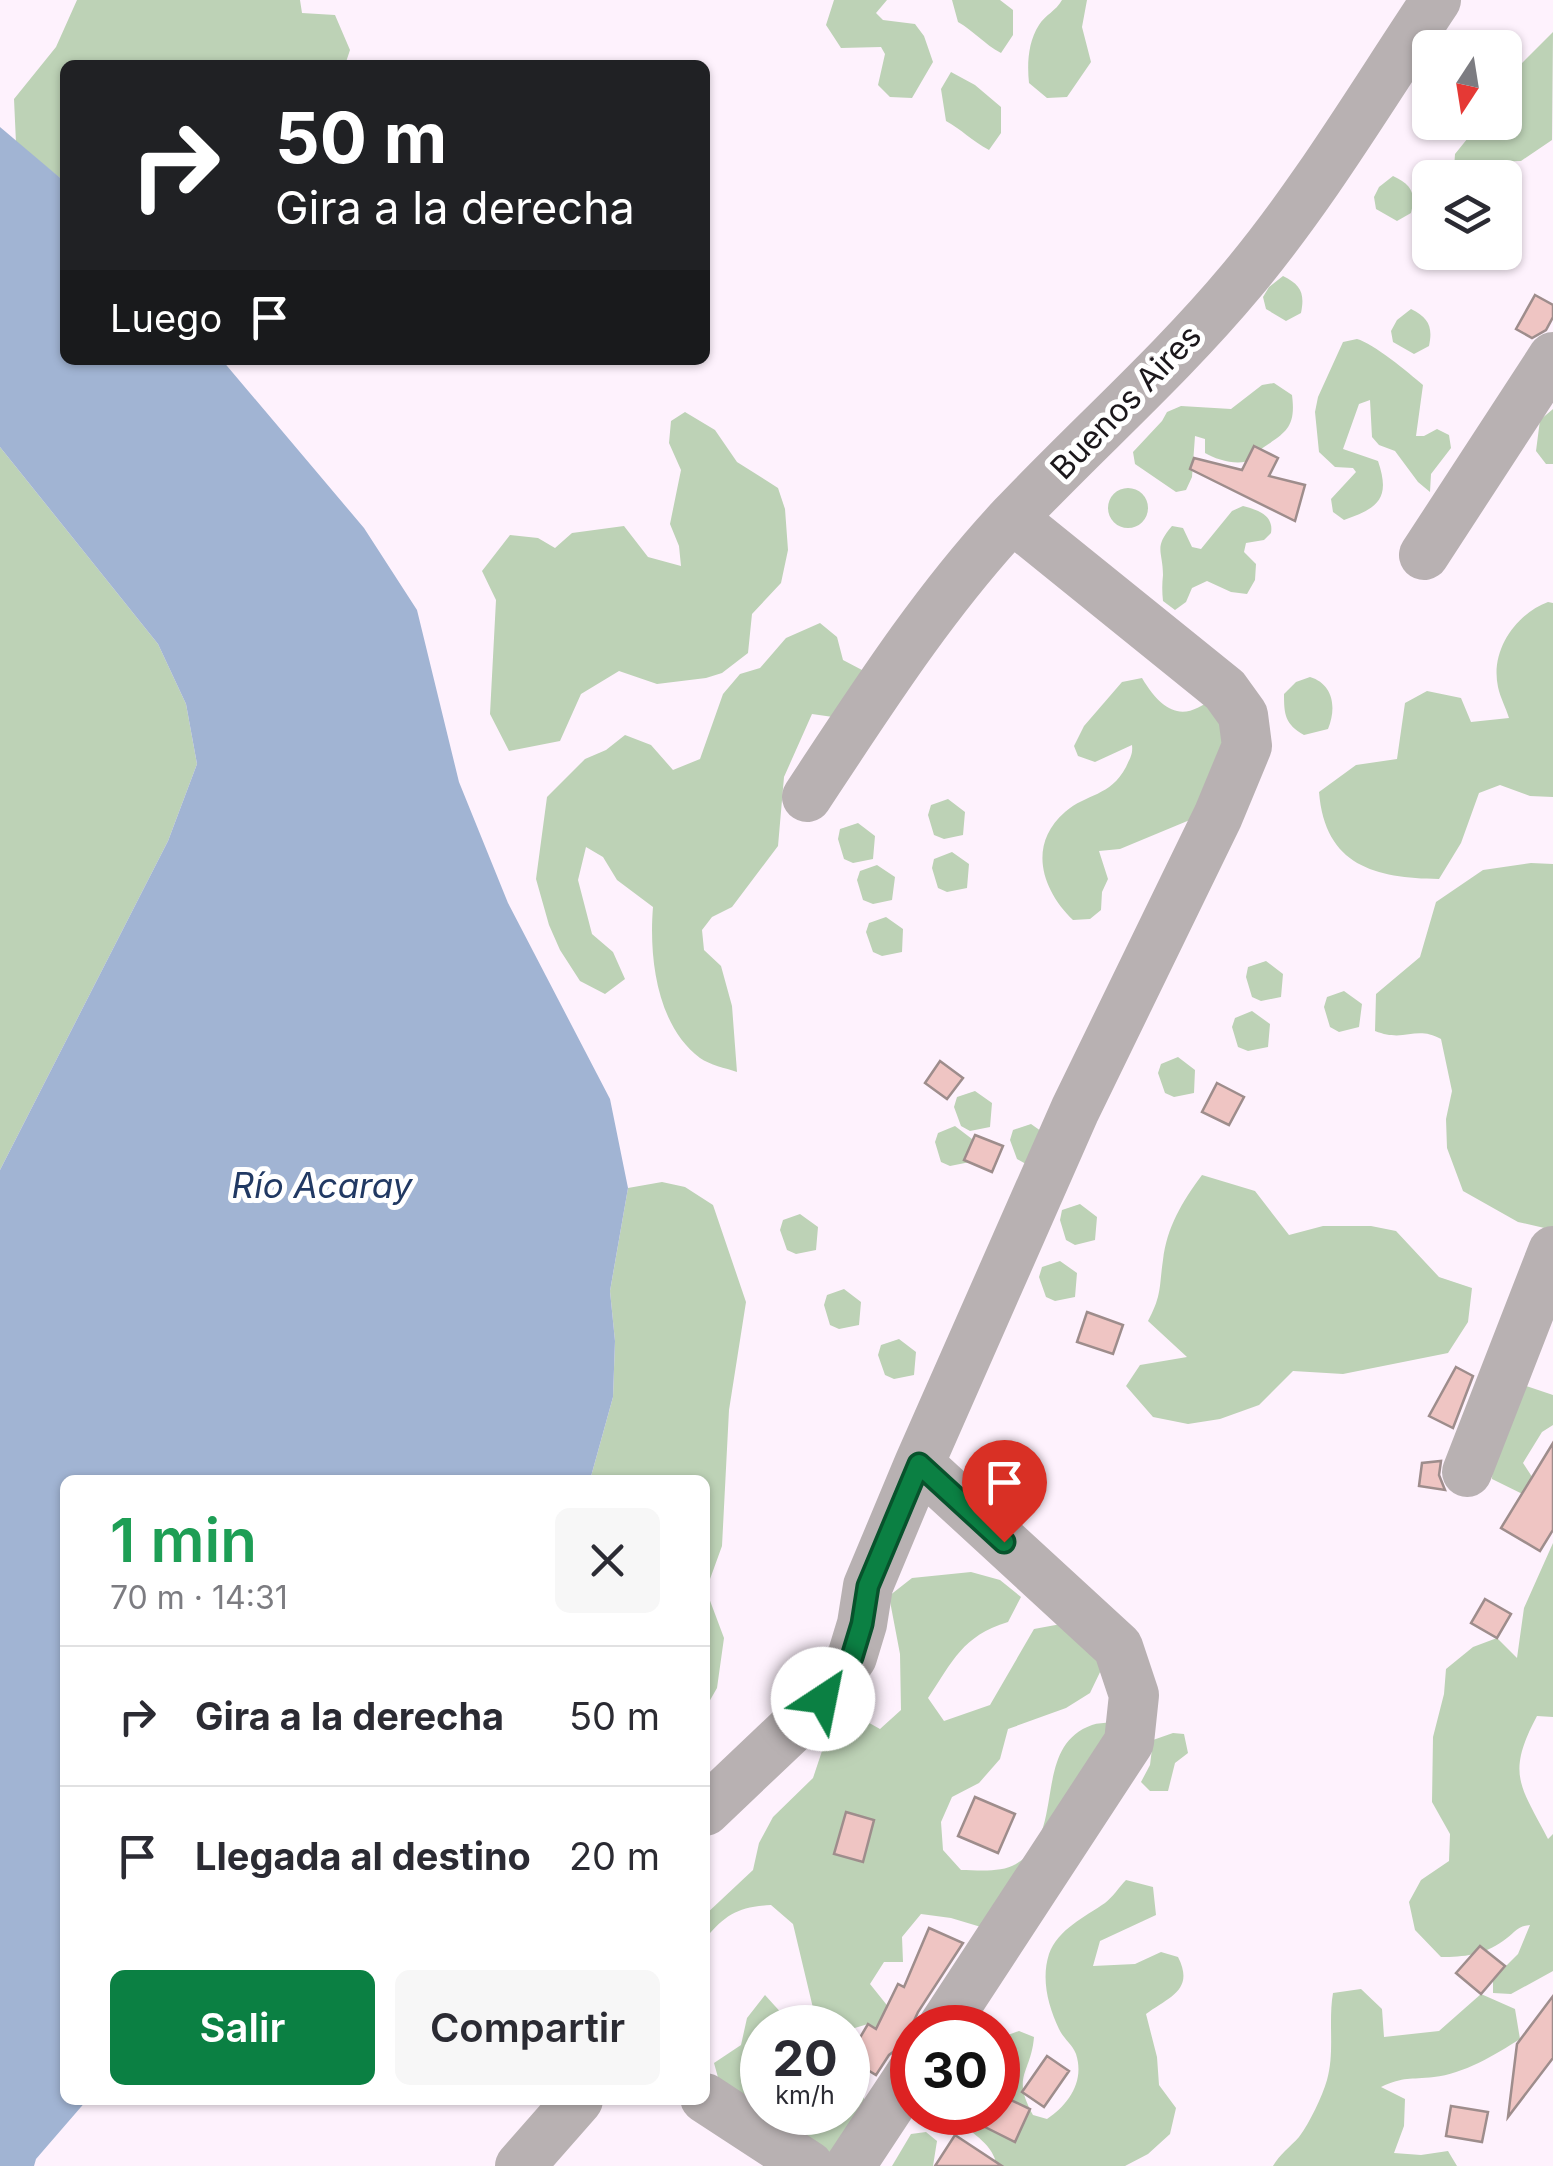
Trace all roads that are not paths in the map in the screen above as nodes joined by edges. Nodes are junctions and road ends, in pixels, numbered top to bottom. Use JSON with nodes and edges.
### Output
{"nodes":[{"id":1,"x":1436,"y":0,"type":"edge"},
{"id":2,"x":1553,"y":356,"type":"edge"},
{"id":3,"x":1012,"y":518,"type":"junction"},
{"id":4,"x":1424,"y":556,"type":"dead end"},
{"id":5,"x":807,"y":797,"type":"dead end"},
{"id":6,"x":1553,"y":1250,"type":"edge"},
{"id":7,"x":919,"y":1464,"type":"junction"},
{"id":8,"x":1468,"y":1472,"type":"dead end"},
{"id":9,"x":710,"y":1806,"type":"edge"},
{"id":10,"x":957,"y":2005,"type":"edge"},
{"id":11,"x":710,"y":2101,"type":"edge"},
{"id":12,"x":574,"y":2105,"type":"edge"},
{"id":13,"x":890,"y":2105,"type":"edge"},
{"id":14,"x":520,"y":2166,"type":"edge"},
{"id":15,"x":808,"y":2166,"type":"edge"},
{"id":16,"x":850,"y":2166,"type":"edge"}],
"edges":[{"from":1,"to":3,"type":"street","name":"Buenos Aires"},
{"from":2,"to":4,"type":"street"},
{"from":3,"to":5,"type":"street","name":"Buenos Aires"},
{"from":3,"to":7,"type":"street"},
{"from":6,"to":8,"type":"street"},
{"from":7,"to":9,"type":"street"},
{"from":7,"to":10,"type":"street"},
{"from":11,"to":15,"type":"street"},
{"from":12,"to":14,"type":"street"},
{"from":13,"to":16,"type":"street"}]}
